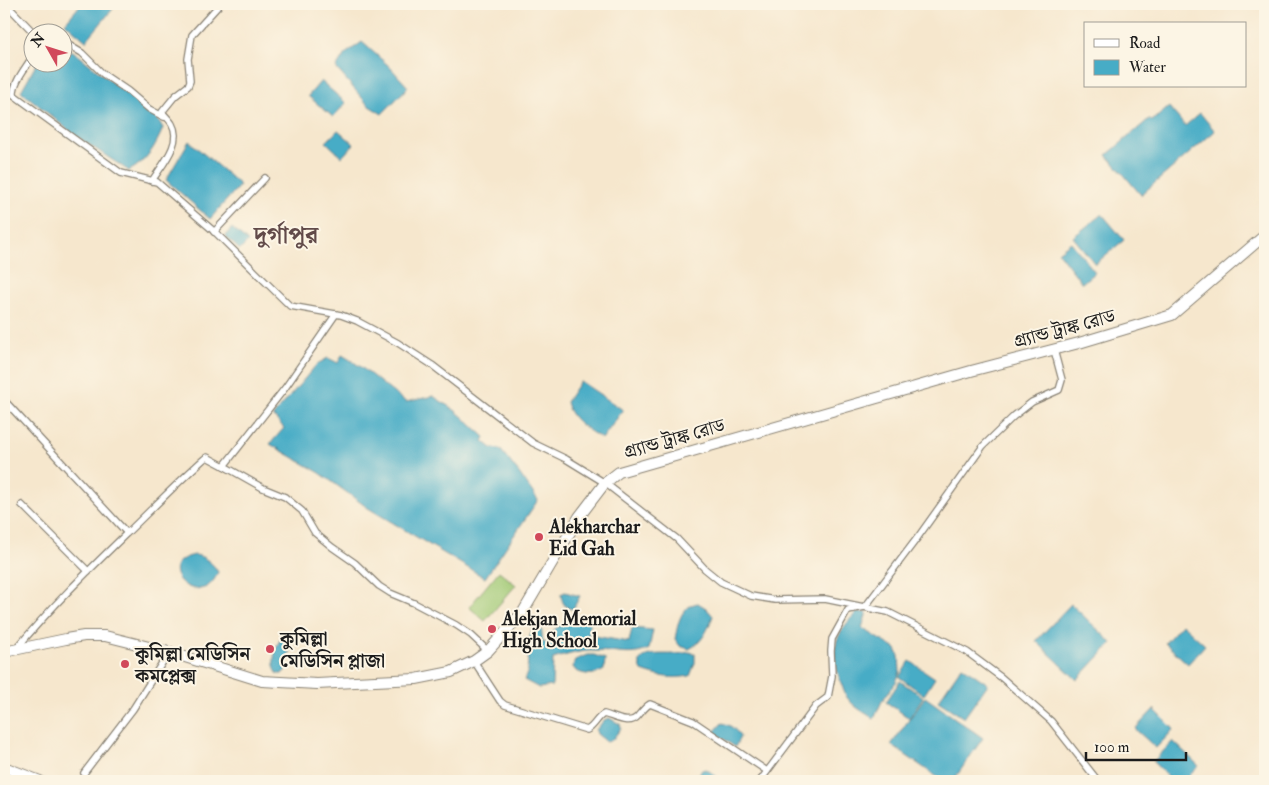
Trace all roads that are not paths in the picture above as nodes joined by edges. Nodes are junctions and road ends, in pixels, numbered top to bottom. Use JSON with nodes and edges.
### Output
{"nodes":[{"id":1,"x":6,"y":4,"type":"edge"},
{"id":2,"x":220,"y":4,"type":"edge"},
{"id":3,"x":23,"y":22,"type":"edge"},
{"id":4,"x":72,"y":47,"type":"edge"},
{"id":5,"x":23,"y":72,"type":"edge"},
{"id":6,"x":166,"y":118,"type":"junction"},
{"id":7,"x":265,"y":178,"type":"dead end"},
{"id":8,"x":152,"y":181,"type":"junction"},
{"id":9,"x":214,"y":232,"type":"junction"},
{"id":10,"x":1265,"y":235,"type":"edge"},
{"id":11,"x":336,"y":314,"type":"junction"},
{"id":12,"x":1054,"y":350,"type":"junction"},
{"id":13,"x":4,"y":400,"type":"edge"},
{"id":14,"x":224,"y":466,"type":"junction"},
{"id":15,"x":605,"y":483,"type":"junction"},
{"id":16,"x":22,"y":505,"type":"dead end"},
{"id":17,"x":127,"y":533,"type":"junction"},
{"id":18,"x":88,"y":571,"type":"junction"},
{"id":19,"x":865,"y":607,"type":"junction"},
{"id":20,"x":15,"y":650,"type":"junction"},
{"id":21,"x":488,"y":651,"type":"junction"},
{"id":22,"x":4,"y":652,"type":"edge"},
{"id":23,"x":169,"y":652,"type":"junction"},
{"id":24,"x":474,"y":661,"type":"junction"},
{"id":25,"x":4,"y":767,"type":"edge"},
{"id":26,"x":767,"y":771,"type":"junction"},
{"id":27,"x":84,"y":773,"type":"dead end"},
{"id":28,"x":40,"y":781,"type":"edge"},
{"id":29,"x":760,"y":781,"type":"edge"},
{"id":30,"x":1098,"y":781,"type":"edge"}],
"edges":[{"from":1,"to":3,"type":"street"},
{"from":2,"to":6,"type":"street"},
{"from":4,"to":6,"type":"street"},
{"from":5,"to":8,"type":"street"},
{"from":6,"to":8,"type":"street"},
{"from":7,"to":9,"type":"street"},
{"from":8,"to":9,"type":"street"},
{"from":9,"to":11,"type":"street"},
{"from":10,"to":12,"type":"highway","name":"গ্র্যান্ড ট্রাঙ্ক রোড"},
{"from":11,"to":14,"type":"street"},
{"from":11,"to":15,"type":"street"},
{"from":12,"to":15,"type":"highway","name":"গ্র্যান্ড ট্রাঙ্ক রোড"},
{"from":12,"to":19,"type":"street"},
{"from":13,"to":17,"type":"street"},
{"from":14,"to":17,"type":"street"},
{"from":14,"to":21,"type":"street"},
{"from":15,"to":19,"type":"street"},
{"from":15,"to":21,"type":"highway","name":"গ্র্যান্ড ট্রাঙ্ক রোড"},
{"from":16,"to":18,"type":"street"},
{"from":17,"to":18,"type":"street"},
{"from":18,"to":20,"type":"street"},
{"from":19,"to":26,"type":"street"},
{"from":19,"to":30,"type":"street"},
{"from":20,"to":22,"type":"highway","name":"গ্র্যান্ড ট্রাঙ্ক রোড"},
{"from":20,"to":23,"type":"highway","name":"গ্র্যান্ড ট্রাঙ্ক রোড"},
{"from":21,"to":24,"type":"highway","name":"গ্র্যান্ড ট্রাঙ্ক রোড"},
{"from":23,"to":24,"type":"highway","name":"গ্র্যান্ড ট্রাঙ্ক রোড"},
{"from":23,"to":27,"type":"street"},
{"from":24,"to":26,"type":"street"},
{"from":25,"to":28,"type":"highway"},
{"from":26,"to":29,"type":"street"}]}
